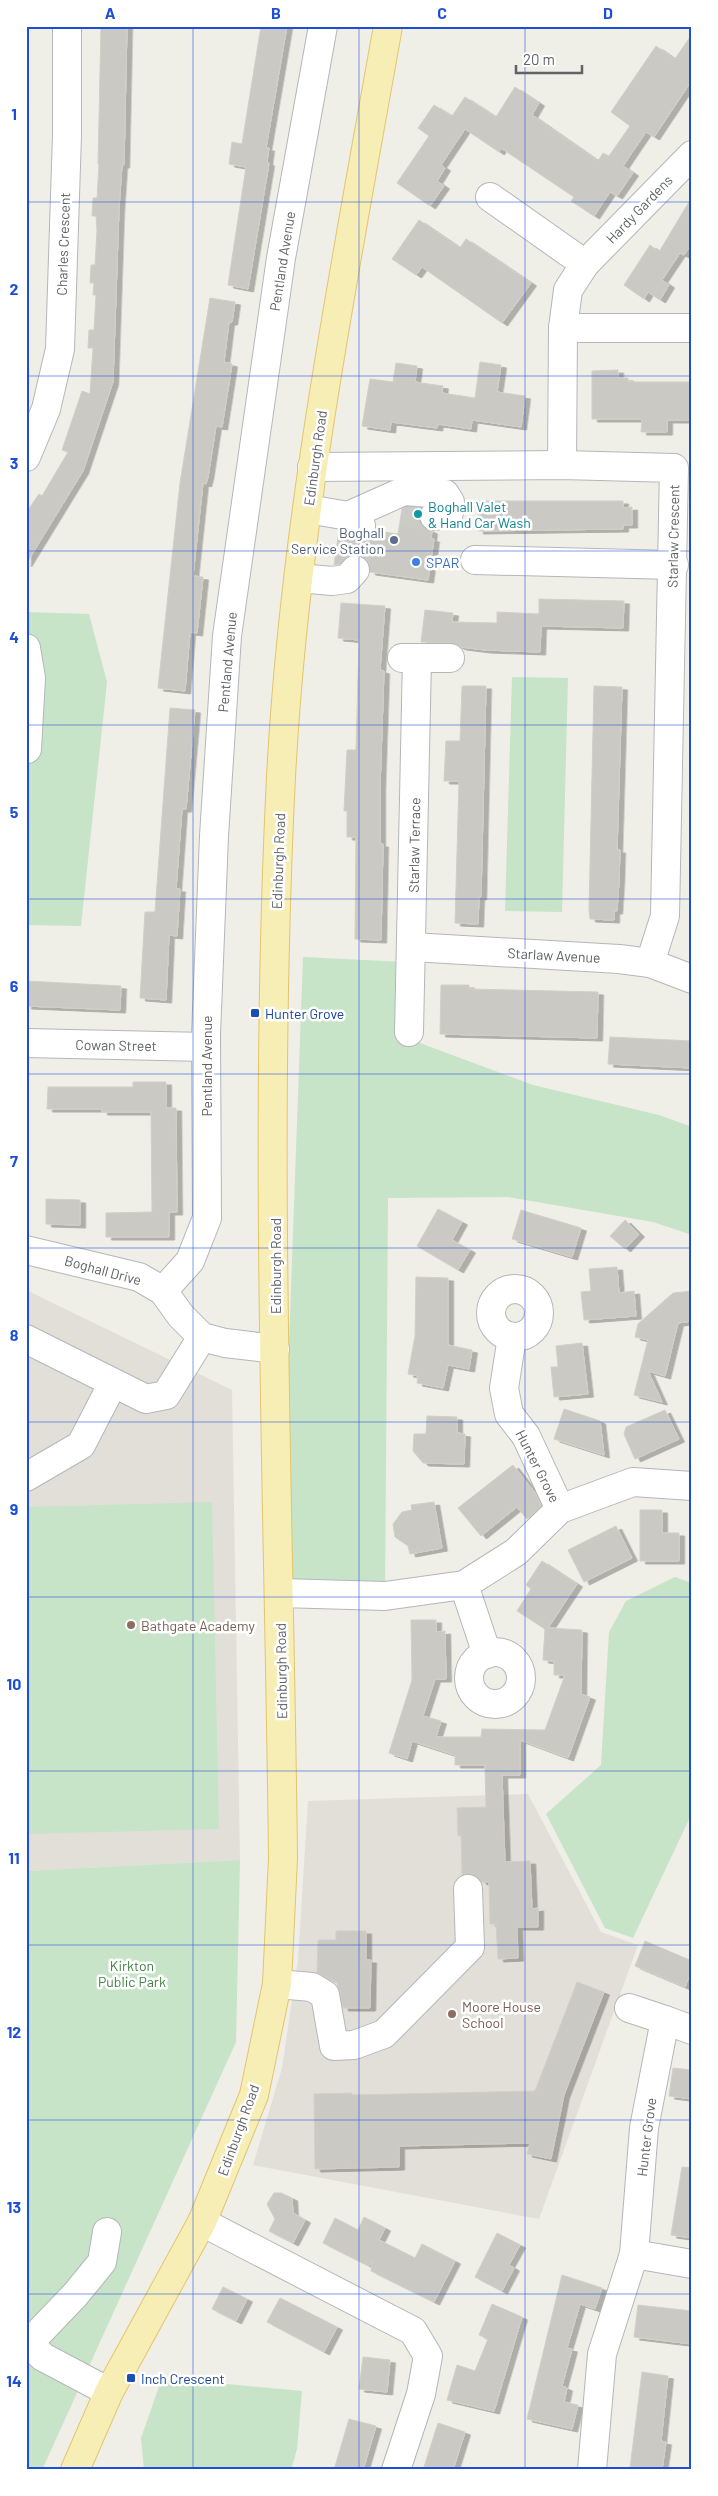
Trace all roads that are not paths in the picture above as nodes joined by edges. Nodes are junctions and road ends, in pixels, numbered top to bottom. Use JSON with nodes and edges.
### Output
{"nodes":[{"id":1,"x":68,"y":26,"type":"edge"},
{"id":2,"x":324,"y":26,"type":"edge"},
{"id":3,"x":388,"y":26,"type":"edge"},
{"id":4,"x":692,"y":155,"type":"edge"},
{"id":5,"x":490,"y":197,"type":"dead end"},
{"id":6,"x":586,"y":264,"type":"junction"},
{"id":7,"x":563,"y":328,"type":"junction"},
{"id":8,"x":692,"y":328,"type":"edge"},
{"id":9,"x":26,"y":457,"type":"edge"},
{"id":10,"x":562,"y":465,"type":"junction"},
{"id":11,"x":312,"y":467,"type":"junction"},
{"id":12,"x":683,"y":467,"type":"edge"},
{"id":13,"x":308,"y":509,"type":"junction"},
{"id":14,"x":402,"y":512,"type":"tunnel mouth"},
{"id":15,"x":434,"y":516,"type":"tunnel mouth"},
{"id":16,"x":356,"y":522,"type":"junction"},
{"id":17,"x":475,"y":560,"type":"dead end"},
{"id":18,"x":674,"y":565,"type":"junction"},
{"id":19,"x":355,"y":570,"type":"dead end"},
{"id":20,"x":299,"y":578,"type":"junction"},
{"id":21,"x":26,"y":648,"type":"edge"},
{"id":22,"x":450,"y":658,"type":"dead end"},
{"id":23,"x":27,"y":711,"type":"edge"},
{"id":24,"x":27,"y":749,"type":"edge"},
{"id":25,"x":412,"y":948,"type":"junction"},
{"id":26,"x":650,"y":963,"type":"junction"},
{"id":27,"x":692,"y":980,"type":"edge"},
{"id":28,"x":409,"y":1032,"type":"dead end"},
{"id":29,"x":26,"y":1043,"type":"edge"},
{"id":30,"x":206,"y":1047,"type":"junction"},
{"id":31,"x":26,"y":1250,"type":"edge"},
{"id":32,"x":163,"y":1291,"type":"junction"},
{"id":33,"x":202,"y":1337,"type":"junction"},
{"id":34,"x":512,"y":1337,"type":"dead end"},
{"id":35,"x":26,"y":1339,"type":"edge"},
{"id":36,"x":275,"y":1349,"type":"junction"},
{"id":37,"x":114,"y":1382,"type":"junction"},
{"id":38,"x":26,"y":1477,"type":"edge"},
{"id":39,"x":692,"y":1486,"type":"edge"},
{"id":40,"x":560,"y":1509,"type":"junction"},
{"id":41,"x":464,"y":1585,"type":"junction"},
{"id":42,"x":280,"y":1593,"type":"junction"},
{"id":43,"x":487,"y":1654,"type":"dead end"},
{"id":44,"x":468,"y":1889,"type":"dead end"},
{"id":45,"x":277,"y":1984,"type":"junction"},
{"id":46,"x":629,"y":2008,"type":"dead end"},
{"id":47,"x":665,"y":2020,"type":"junction"},
{"id":48,"x":692,"y":2030,"type":"edge"},
{"id":49,"x":202,"y":2222,"type":"junction"},
{"id":50,"x":107,"y":2232,"type":"dead end"},
{"id":51,"x":634,"y":2254,"type":"junction"},
{"id":52,"x":692,"y":2264,"type":"edge"},
{"id":53,"x":28,"y":2342,"type":"edge"},
{"id":54,"x":109,"y":2392,"type":"junction"},
{"id":55,"x":75,"y":2470,"type":"edge"},
{"id":56,"x":396,"y":2470,"type":"edge"},
{"id":57,"x":592,"y":2470,"type":"edge"}],
"edges":[{"from":1,"to":9,"type":"street","name":"Charles Crescent"},
{"from":2,"to":30,"type":"street","name":"Pentland Avenue"},
{"from":3,"to":11,"type":"main road","name":"Edinburgh Road"},
{"from":4,"to":6,"type":"street","name":"Hardy Gardens"},
{"from":5,"to":6,"type":"street"},
{"from":6,"to":7,"type":"street","name":"Hardy Gardens"},
{"from":7,"to":8,"type":"street"},
{"from":7,"to":10,"type":"street","name":"Hardy Gardens"},
{"from":10,"to":11,"type":"street","name":"Starlaw Crescent"},
{"from":10,"to":12,"type":"street","name":"Starlaw Crescent"},
{"from":11,"to":13,"type":"main road","name":"Edinburgh Road"},
{"from":12,"to":18,"type":"street","name":"Starlaw Crescent"},
{"from":13,"to":16,"type":"street"},
{"from":13,"to":20,"type":"main road","name":"Edinburgh Road"},
{"from":14,"to":16,"type":"street"},
{"from":15,"to":16,"type":"street"},
{"from":17,"to":18,"type":"street"},
{"from":18,"to":26,"type":"street","name":"Starlaw Crescent"},
{"from":19,"to":20,"type":"street"},
{"from":20,"to":36,"type":"main road","name":"Edinburgh Road"},
{"from":21,"to":23,"type":"street"},
{"from":22,"to":25,"type":"street","name":"Starlaw Terrace"},
{"from":23,"to":24,"type":"street"},
{"from":25,"to":26,"type":"street","name":"Starlaw Avenue"},
{"from":25,"to":28,"type":"street","name":"Starlaw Terrace"},
{"from":26,"to":27,"type":"street","name":"Starlaw Avenue"},
{"from":29,"to":30,"type":"street","name":"Cowan Street"},
{"from":30,"to":32,"type":"street","name":"Pentland Avenue"},
{"from":31,"to":32,"type":"street","name":"Boghall Drive"},
{"from":32,"to":33,"type":"street","name":"Boghall Drive"},
{"from":33,"to":36,"type":"street"},
{"from":33,"to":37,"type":"street"},
{"from":34,"to":40,"type":"street","name":"Hunter Grove"},
{"from":35,"to":37,"type":"street"},
{"from":36,"to":42,"type":"main road","name":"Edinburgh Road"},
{"from":37,"to":38,"type":"street"},
{"from":39,"to":40,"type":"street","name":"Hunter Grove"},
{"from":40,"to":41,"type":"street","name":"Hunter Grove"},
{"from":41,"to":42,"type":"street","name":"Hunter Grove"},
{"from":41,"to":43,"type":"street"},
{"from":42,"to":45,"type":"main road","name":"Edinburgh Road"},
{"from":44,"to":45,"type":"street"},
{"from":45,"to":49,"type":"main road","name":"Edinburgh Road"},
{"from":46,"to":47,"type":"street"},
{"from":47,"to":48,"type":"street"},
{"from":47,"to":51,"type":"street","name":"Hunter Grove"},
{"from":49,"to":54,"type":"main road","name":"Edinburgh Road"},
{"from":49,"to":56,"type":"street"},
{"from":50,"to":53,"type":"street"},
{"from":51,"to":52,"type":"street"},
{"from":51,"to":57,"type":"street","name":"Hunter Grove"},
{"from":53,"to":54,"type":"street"},
{"from":54,"to":55,"type":"main road","name":"Edinburgh Road"}]}
